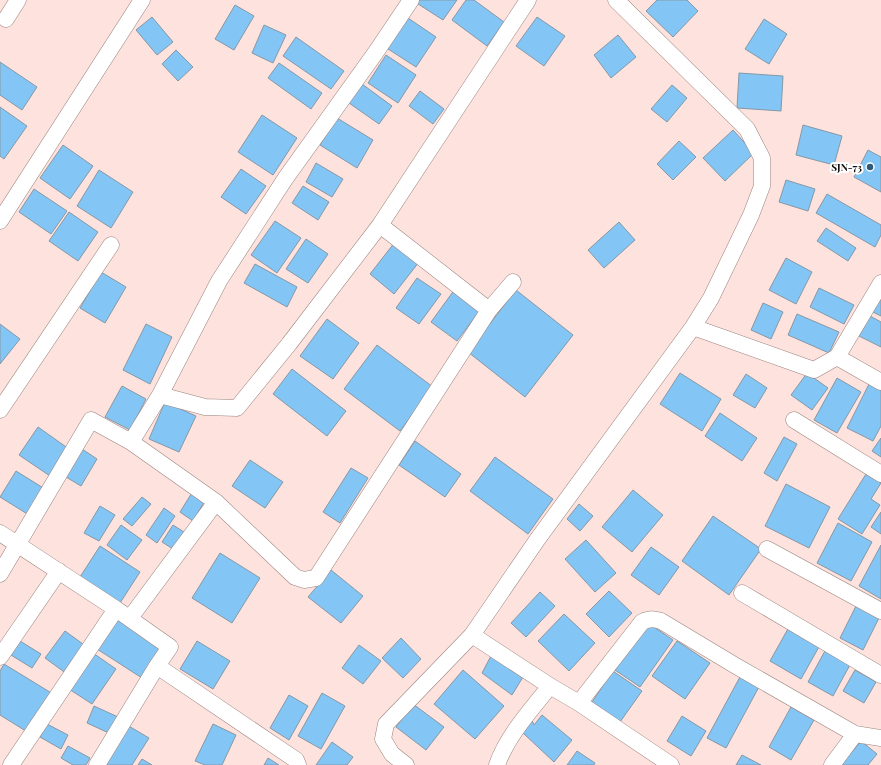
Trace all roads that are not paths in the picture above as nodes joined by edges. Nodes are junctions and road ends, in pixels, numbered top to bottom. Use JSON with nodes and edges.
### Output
{"nodes":[{"id":1,"x":18,"y":0,"type":"edge"},
{"id":2,"x":142,"y":0,"type":"edge"},
{"id":3,"x":411,"y":0,"type":"edge"},
{"id":4,"x":528,"y":0,"type":"edge"},
{"id":5,"x":616,"y":0,"type":"edge"},
{"id":6,"x":6,"y":19,"type":"dead end"},
{"id":7,"x":0,"y":221,"type":"edge"},
{"id":8,"x":380,"y":226,"type":"junction"},
{"id":9,"x":111,"y":245,"type":"dead end"},
{"id":10,"x":514,"y":282,"type":"dead end"},
{"id":11,"x":881,"y":284,"type":"edge"},
{"id":12,"x":489,"y":310,"type":"junction"},
{"id":13,"x":693,"y":327,"type":"junction"},
{"id":14,"x":837,"y":357,"type":"junction"},
{"id":15,"x":881,"y":382,"type":"edge"},
{"id":16,"x":160,"y":395,"type":"junction"},
{"id":17,"x":0,"y":410,"type":"edge"},
{"id":18,"x":794,"y":420,"type":"dead end"},
{"id":19,"x":131,"y":442,"type":"junction"},
{"id":20,"x":881,"y":474,"type":"edge"},
{"id":21,"x":216,"y":502,"type":"junction"},
{"id":22,"x":0,"y":533,"type":"edge"},
{"id":23,"x":18,"y":544,"type":"junction"},
{"id":24,"x":767,"y":549,"type":"dead end"},
{"id":25,"x":59,"y":571,"type":"junction"},
{"id":26,"x":0,"y":574,"type":"edge"},
{"id":27,"x":742,"y":593,"type":"dead end"},
{"id":28,"x":116,"y":609,"type":"junction"},
{"id":29,"x":881,"y":611,"type":"edge"},
{"id":30,"x":130,"y":618,"type":"junction"},
{"id":31,"x":472,"y":635,"type":"junction"},
{"id":32,"x":0,"y":657,"type":"edge"},
{"id":33,"x":157,"y":666,"type":"junction"},
{"id":34,"x":881,"y":675,"type":"edge"},
{"id":35,"x":550,"y":686,"type":"junction"},
{"id":36,"x":579,"y":703,"type":"junction"},
{"id":37,"x":855,"y":734,"type":"junction"},
{"id":38,"x":881,"y":738,"type":"edge"},
{"id":39,"x":12,"y":765,"type":"edge"},
{"id":40,"x":97,"y":765,"type":"edge"},
{"id":41,"x":298,"y":765,"type":"edge"},
{"id":42,"x":406,"y":765,"type":"edge"},
{"id":43,"x":497,"y":765,"type":"edge"},
{"id":44,"x":671,"y":765,"type":"edge"},
{"id":45,"x":832,"y":765,"type":"edge"}],
"edges":[{"from":1,"to":6,"type":"street"},
{"from":2,"to":7,"type":"street"},
{"from":3,"to":16,"type":"street"},
{"from":4,"to":8,"type":"street"},
{"from":5,"to":13,"type":"street"},
{"from":8,"to":12,"type":"street"},
{"from":8,"to":16,"type":"street"},
{"from":9,"to":17,"type":"street"},
{"from":10,"to":12,"type":"street"},
{"from":11,"to":14,"type":"street"},
{"from":12,"to":21,"type":"street"},
{"from":13,"to":14,"type":"street"},
{"from":13,"to":31,"type":"street"},
{"from":14,"to":15,"type":"street"},
{"from":16,"to":19,"type":"street"},
{"from":18,"to":20,"type":"street"},
{"from":19,"to":21,"type":"street"},
{"from":19,"to":23,"type":"street"},
{"from":21,"to":30,"type":"street"},
{"from":22,"to":23,"type":"street"},
{"from":23,"to":25,"type":"street"},
{"from":23,"to":26,"type":"street"},
{"from":24,"to":29,"type":"street"},
{"from":25,"to":28,"type":"street"},
{"from":25,"to":32,"type":"street"},
{"from":27,"to":34,"type":"street"},
{"from":28,"to":30,"type":"street"},
{"from":28,"to":39,"type":"street"},
{"from":30,"to":33,"type":"street"},
{"from":31,"to":35,"type":"street"},
{"from":31,"to":42,"type":"street"},
{"from":33,"to":40,"type":"street"},
{"from":33,"to":41,"type":"street"},
{"from":35,"to":36,"type":"street"},
{"from":35,"to":43,"type":"street"},
{"from":36,"to":37,"type":"street"},
{"from":36,"to":44,"type":"street"},
{"from":37,"to":38,"type":"street"},
{"from":37,"to":45,"type":"street"}]}
